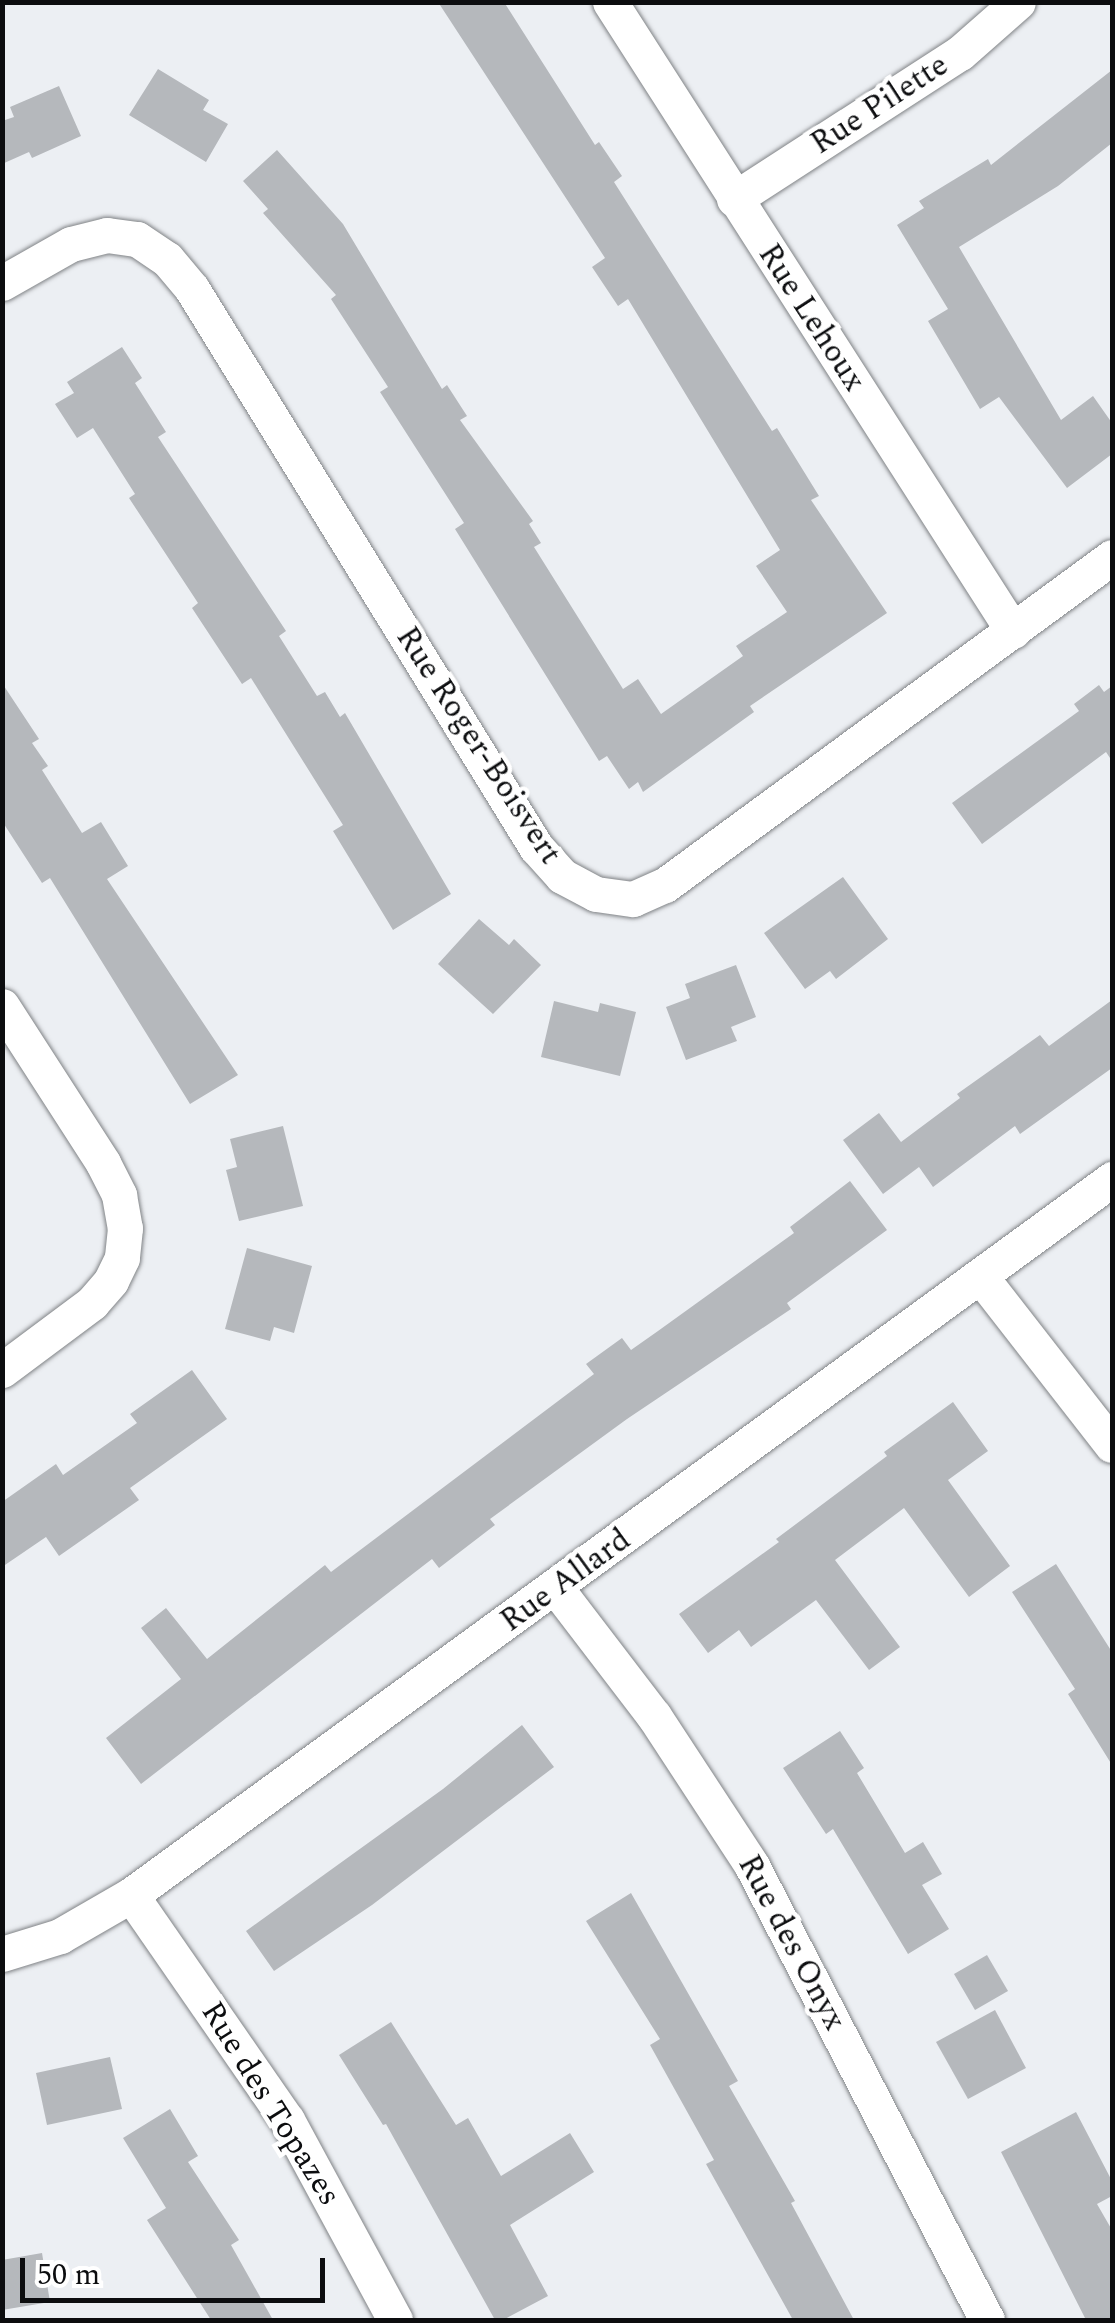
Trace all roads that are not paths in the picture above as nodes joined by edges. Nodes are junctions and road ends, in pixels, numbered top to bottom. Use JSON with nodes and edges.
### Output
{"nodes":[{"id":1,"x":610,"y":2,"type":"edge"},
{"id":2,"x":1018,"y":2,"type":"edge"},
{"id":3,"x":734,"y":199,"type":"junction"},
{"id":4,"x":2,"y":283,"type":"edge"},
{"id":5,"x":1112,"y":557,"type":"edge"},
{"id":6,"x":1014,"y":631,"type":"junction"},
{"id":7,"x":2,"y":1006,"type":"edge"},
{"id":8,"x":1112,"y":1179,"type":"edge"},
{"id":9,"x":981,"y":1277,"type":"junction"},
{"id":10,"x":2,"y":1370,"type":"edge"},
{"id":11,"x":1112,"y":1445,"type":"edge"},
{"id":12,"x":556,"y":1588,"type":"junction"},
{"id":13,"x":132,"y":1895,"type":"junction"},
{"id":14,"x":2,"y":1954,"type":"edge"},
{"id":15,"x":395,"y":2320,"type":"edge"},
{"id":16,"x":987,"y":2320,"type":"edge"}],
"edges":[{"from":1,"to":3,"type":"street","name":"Rue Lehoux"},
{"from":2,"to":3,"type":"street","name":"Rue Pilette"},
{"from":3,"to":6,"type":"street","name":"Rue Lehoux"},
{"from":4,"to":6,"type":"street","name":"Rue Roger-Boisvert"},
{"from":5,"to":6,"type":"street","name":"Rue Roger-Boisvert"},
{"from":7,"to":10,"type":"street"},
{"from":8,"to":9,"type":"street","name":"Rue Allard"},
{"from":9,"to":11,"type":"street"},
{"from":9,"to":12,"type":"street","name":"Rue Allard"},
{"from":12,"to":13,"type":"street","name":"Rue Allard"},
{"from":12,"to":16,"type":"street","name":"Rue des Onyx"},
{"from":13,"to":14,"type":"street","name":"Rue Allard"},
{"from":13,"to":15,"type":"street","name":"Rue des Topazes"}]}
